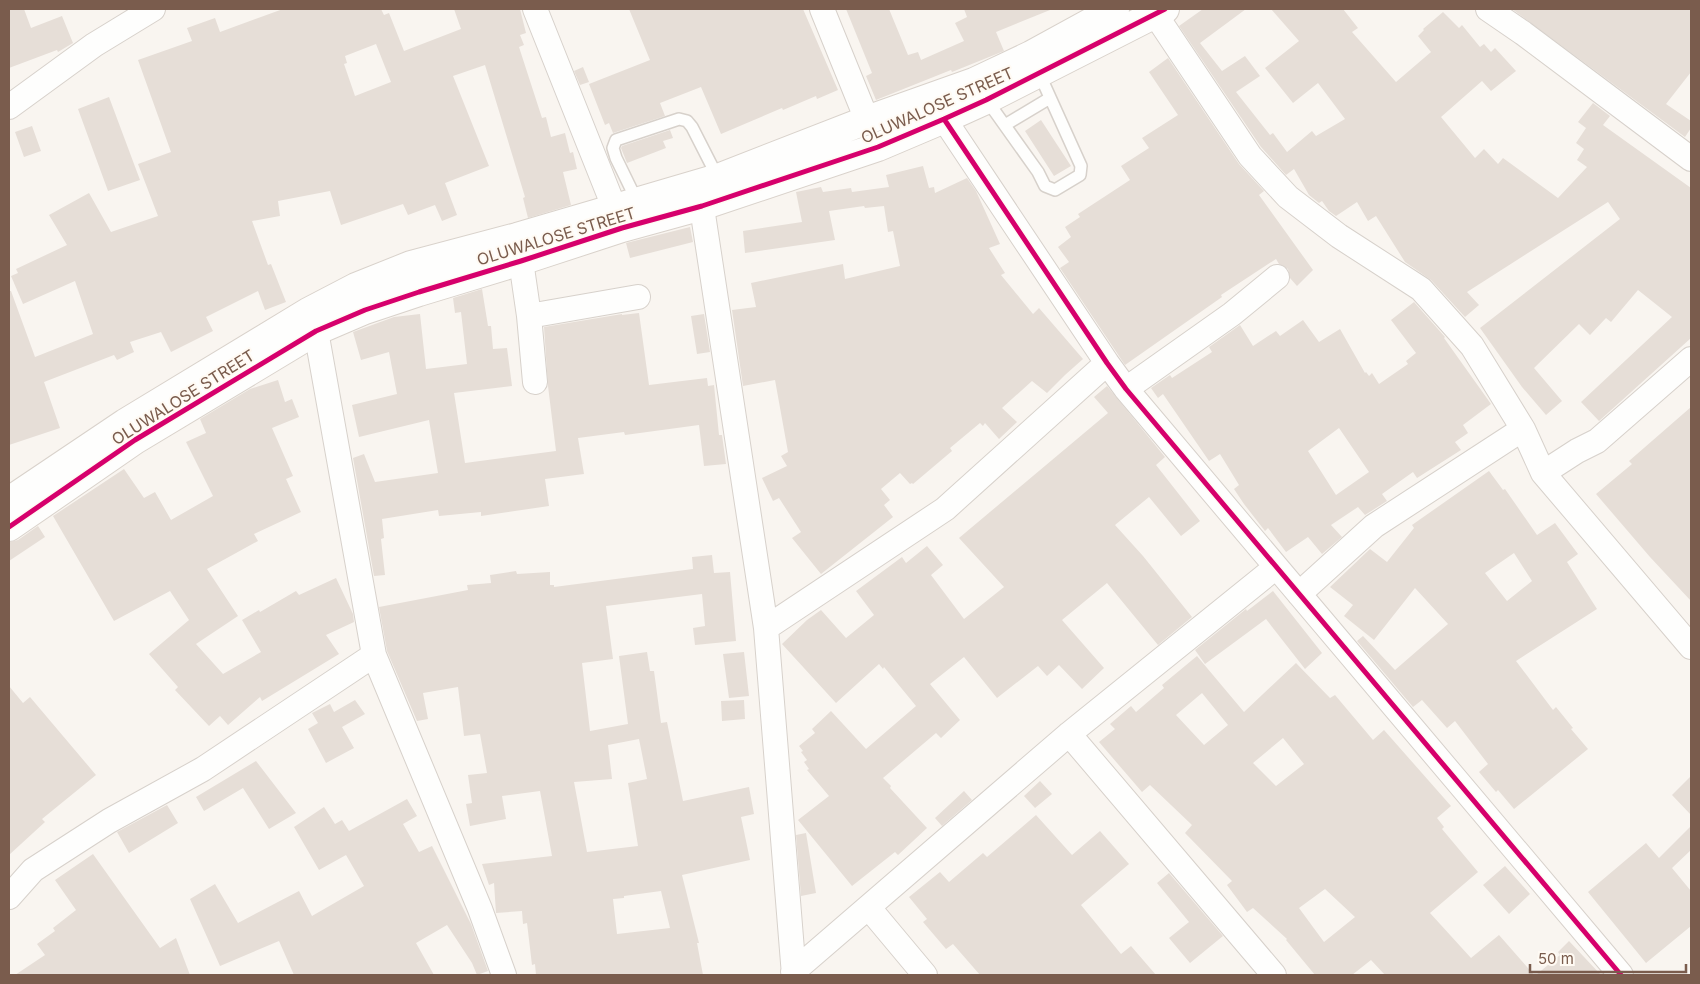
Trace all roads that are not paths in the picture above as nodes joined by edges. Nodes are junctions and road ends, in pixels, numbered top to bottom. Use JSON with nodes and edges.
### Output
{"nodes":[{"id":1,"x":152,"y":9,"type":"edge"},
{"id":2,"x":535,"y":9,"type":"edge"},
{"id":3,"x":822,"y":9,"type":"edge"},
{"id":4,"x":1115,"y":9,"type":"edge"},
{"id":5,"x":1488,"y":9,"type":"edge"},
{"id":6,"x":1160,"y":12,"type":"edge"},
{"id":7,"x":1040,"y":73,"type":"junction"},
{"id":8,"x":980,"y":91,"type":"junction"},
{"id":9,"x":1050,"y":98,"type":"junction"},
{"id":10,"x":9,"y":107,"type":"edge"},
{"id":11,"x":944,"y":119,"type":"junction"},
{"id":12,"x":867,"y":120,"type":"junction"},
{"id":13,"x":1005,"y":125,"type":"junction"},
{"id":14,"x":1691,"y":159,"type":"edge"},
{"id":15,"x":706,"y":189,"type":"junction"},
{"id":16,"x":626,"y":204,"type":"junction"},
{"id":17,"x":521,"y":261,"type":"junction"},
{"id":18,"x":1277,"y":277,"type":"dead end"},
{"id":19,"x":638,"y":296,"type":"dead end"},
{"id":20,"x":529,"y":316,"type":"junction"},
{"id":21,"x":316,"y":330,"type":"junction"},
{"id":22,"x":1691,"y":358,"type":"edge"},
{"id":23,"x":1107,"y":363,"type":"junction"},
{"id":24,"x":535,"y":382,"type":"dead end"},
{"id":25,"x":1126,"y":390,"type":"junction"},
{"id":26,"x":1524,"y":429,"type":"junction"},
{"id":27,"x":1543,"y":473,"type":"junction"},
{"id":28,"x":9,"y":501,"type":"edge"},
{"id":29,"x":9,"y":527,"type":"edge"},
{"id":30,"x":1276,"y":567,"type":"junction"},
{"id":31,"x":1299,"y":594,"type":"junction"},
{"id":32,"x":766,"y":628,"type":"junction"},
{"id":33,"x":1691,"y":647,"type":"edge"},
{"id":34,"x":374,"y":655,"type":"junction"},
{"id":35,"x":1069,"y":734,"type":"junction"},
{"id":36,"x":9,"y":897,"type":"edge"},
{"id":37,"x":869,"y":908,"type":"junction"},
{"id":38,"x":793,"y":974,"type":"edge"},
{"id":39,"x":504,"y":975,"type":"edge"},
{"id":40,"x":925,"y":975,"type":"edge"},
{"id":41,"x":1274,"y":975,"type":"edge"},
{"id":42,"x":1621,"y":975,"type":"edge"}],
"edges":[{"from":1,"to":10,"type":"street"},
{"from":2,"to":16,"type":"street"},
{"from":3,"to":12,"type":"street"},
{"from":4,"to":8,"type":"street","name":"OLUWALOSE STREET"},
{"from":5,"to":14,"type":"street"},
{"from":6,"to":7,"type":"street","name":"OLUWALOSE STREET"},
{"from":6,"to":26,"type":"street"},
{"from":7,"to":8,"type":"street","name":"OLUWALOSE STREET"},
{"from":7,"to":9,"type":"lane"},
{"from":8,"to":11,"type":"street","name":"OLUWALOSE STREET"},
{"from":8,"to":12,"type":"street","name":"OLUWALOSE STREET"},
{"from":8,"to":13,"type":"lane"},
{"from":9,"to":13,"type":"lane"},
{"from":9,"to":13,"type":"lane"},
{"from":11,"to":15,"type":"street","name":"OLUWALOSE STREET"},
{"from":11,"to":23,"type":"street"},
{"from":12,"to":15,"type":"street","name":"OLUWALOSE STREET"},
{"from":15,"to":16,"type":"street","name":"OLUWALOSE STREET"},
{"from":15,"to":16,"type":"lane"},
{"from":15,"to":17,"type":"street","name":"OLUWALOSE STREET"},
{"from":15,"to":32,"type":"street"},
{"from":16,"to":28,"type":"street","name":"OLUWALOSE STREET"},
{"from":17,"to":20,"type":"street"},
{"from":17,"to":21,"type":"street","name":"OLUWALOSE STREET"},
{"from":18,"to":25,"type":"street"},
{"from":19,"to":20,"type":"street"},
{"from":20,"to":24,"type":"street"},
{"from":21,"to":29,"type":"street","name":"OLUWALOSE STREET"},
{"from":21,"to":34,"type":"street"},
{"from":22,"to":27,"type":"street"},
{"from":23,"to":25,"type":"street"},
{"from":23,"to":32,"type":"street"},
{"from":25,"to":30,"type":"street"},
{"from":26,"to":27,"type":"street"},
{"from":26,"to":31,"type":"street"},
{"from":27,"to":33,"type":"street"},
{"from":30,"to":31,"type":"street"},
{"from":30,"to":35,"type":"street"},
{"from":31,"to":42,"type":"street"},
{"from":32,"to":38,"type":"street"},
{"from":34,"to":36,"type":"street"},
{"from":34,"to":39,"type":"street"},
{"from":35,"to":37,"type":"street"},
{"from":35,"to":41,"type":"street"},
{"from":37,"to":38,"type":"street"},
{"from":37,"to":40,"type":"street"}]}
